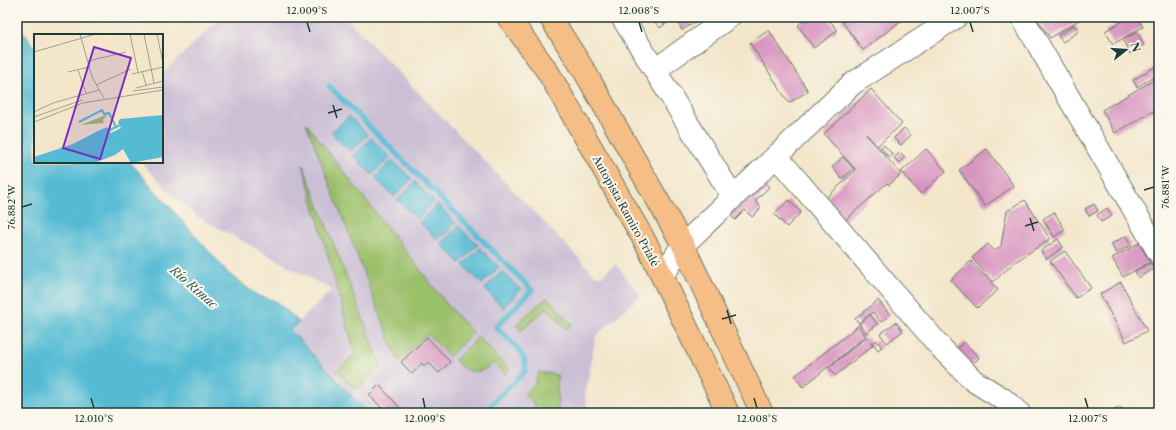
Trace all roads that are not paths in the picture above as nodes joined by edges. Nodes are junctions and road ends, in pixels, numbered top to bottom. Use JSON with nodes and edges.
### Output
{"nodes":[{"id":1,"x":508,"y":17,"type":"edge"},
{"id":2,"x":550,"y":17,"type":"edge"},
{"id":3,"x":622,"y":17,"type":"edge"},
{"id":4,"x":729,"y":17,"type":"edge"},
{"id":5,"x":1022,"y":17,"type":"edge"},
{"id":6,"x":951,"y":18,"type":"edge"},
{"id":7,"x":656,"y":70,"type":"junction"},
{"id":8,"x":776,"y":156,"type":"junction"},
{"id":9,"x":732,"y":197,"type":"junction"},
{"id":10,"x":683,"y":245,"type":"junction"},
{"id":11,"x":1159,"y":253,"type":"edge"},
{"id":12,"x":662,"y":276,"type":"junction"},
{"id":13,"x":728,"y":413,"type":"edge"},
{"id":14,"x":762,"y":413,"type":"edge"},
{"id":15,"x":1020,"y":413,"type":"edge"}],
"edges":[{"from":1,"to":12,"type":"highway","name":"Autopista Ramiro Prialé"},
{"from":2,"to":10,"type":"highway"},
{"from":3,"to":7,"type":"street"},
{"from":4,"to":7,"type":"street"},
{"from":5,"to":11,"type":"street"},
{"from":6,"to":8,"type":"street"},
{"from":7,"to":9,"type":"street"},
{"from":8,"to":9,"type":"street"},
{"from":8,"to":15,"type":"street"},
{"from":9,"to":10,"type":"street"},
{"from":10,"to":12,"type":"street"},
{"from":10,"to":14,"type":"highway"},
{"from":12,"to":13,"type":"highway","name":"Autopista Ramiro Prialé"}]}
